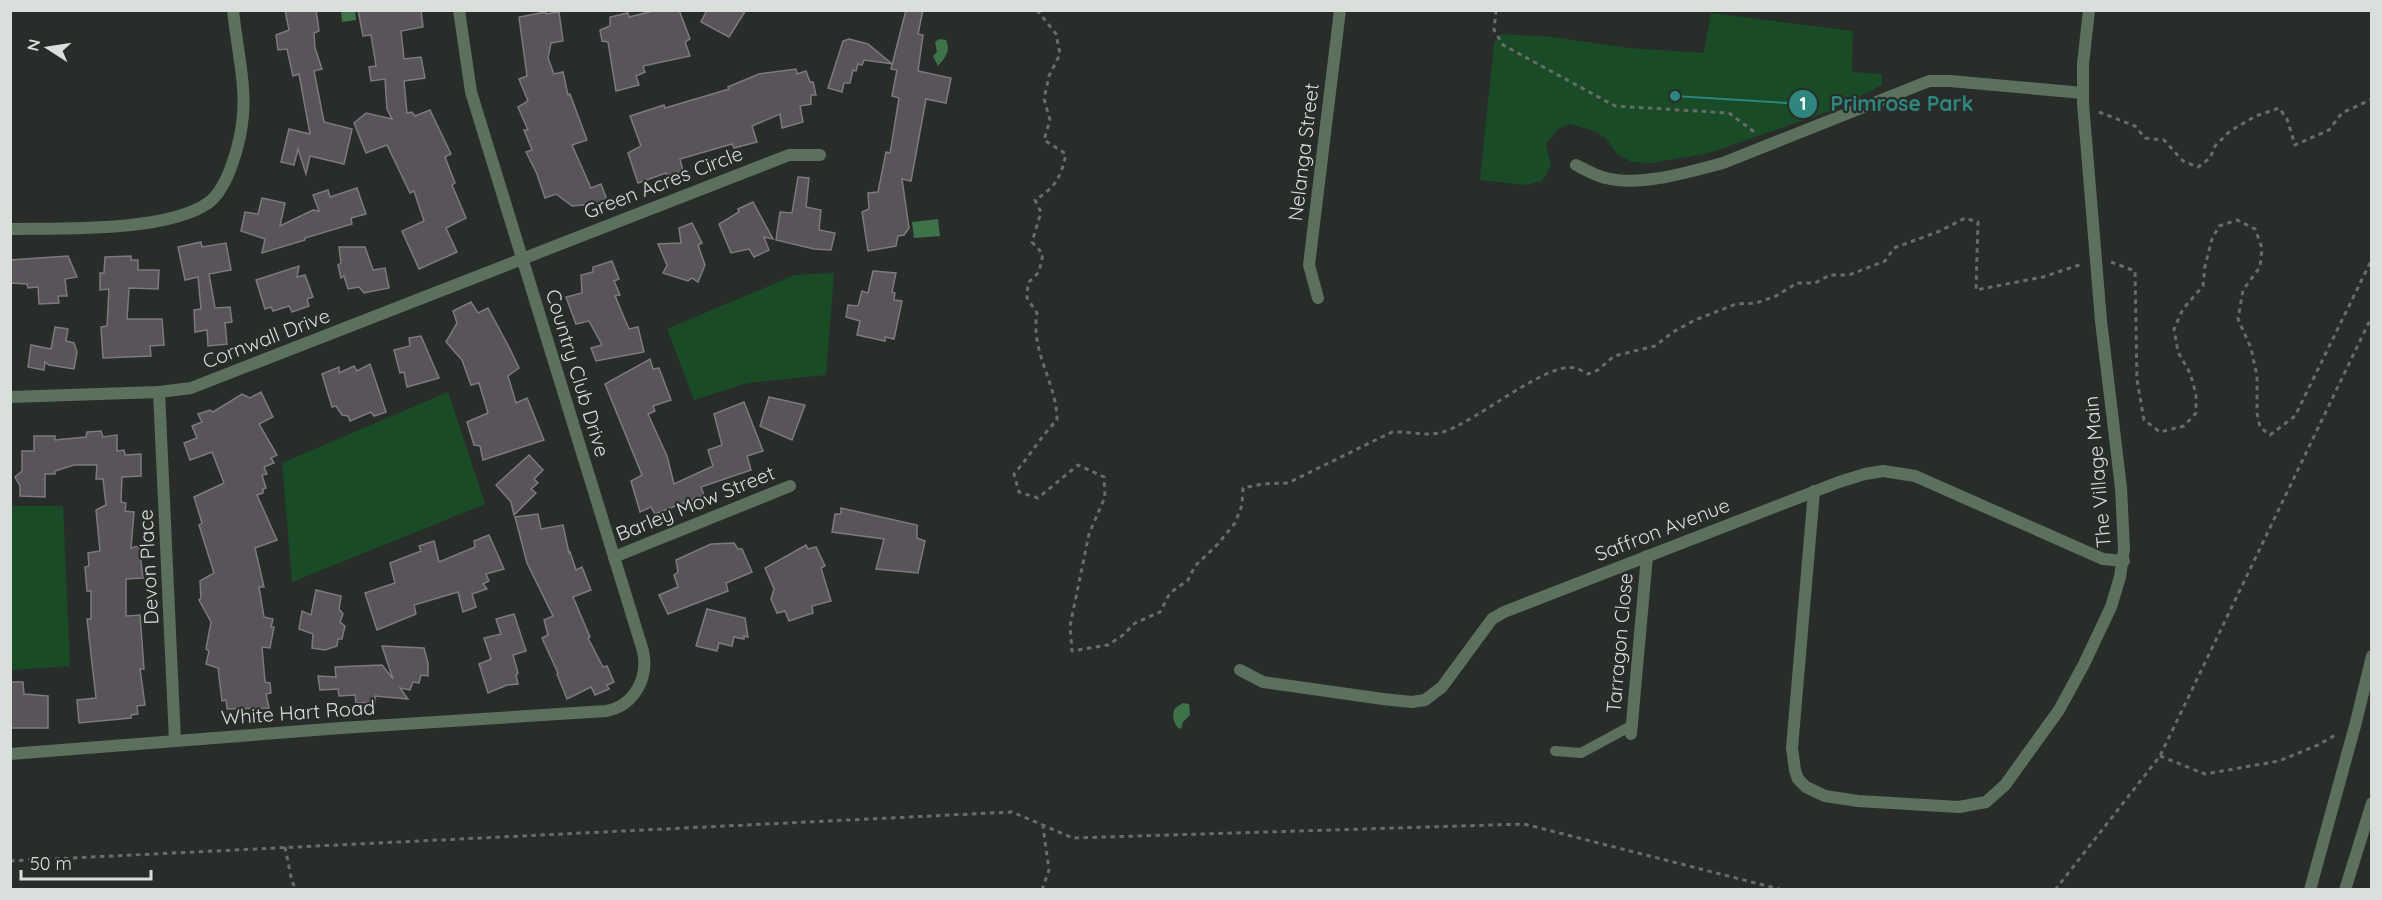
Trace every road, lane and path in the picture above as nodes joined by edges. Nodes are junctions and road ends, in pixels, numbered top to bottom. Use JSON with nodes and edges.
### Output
{"nodes":[{"id":1,"x":233,"y":10,"type":"edge"},
{"id":2,"x":459,"y":10,"type":"edge"},
{"id":3,"x":1037,"y":10,"type":"edge"},
{"id":4,"x":1340,"y":10,"type":"edge"},
{"id":5,"x":1496,"y":10,"type":"edge"},
{"id":6,"x":2089,"y":10,"type":"edge"},
{"id":7,"x":2083,"y":98,"type":"junction"},
{"id":8,"x":2372,"y":99,"type":"edge"},
{"id":9,"x":1757,"y":134,"type":"dead end"},
{"id":10,"x":820,"y":155,"type":"dead end"},
{"id":11,"x":1576,"y":165,"type":"dead end"},
{"id":12,"x":10,"y":229,"type":"edge"},
{"id":13,"x":523,"y":259,"type":"junction"},
{"id":14,"x":2096,"y":259,"type":"junction"},
{"id":15,"x":2372,"y":259,"type":"edge"},
{"id":16,"x":1318,"y":298,"type":"dead end"},
{"id":17,"x":2372,"y":316,"type":"edge"},
{"id":18,"x":159,"y":392,"type":"junction"},
{"id":19,"x":10,"y":397,"type":"edge"},
{"id":20,"x":790,"y":486,"type":"dead end"},
{"id":21,"x":1814,"y":491,"type":"junction"},
{"id":22,"x":1647,"y":556,"type":"junction"},
{"id":23,"x":614,"y":557,"type":"junction"},
{"id":24,"x":2124,"y":561,"type":"junction"},
{"id":25,"x":2372,"y":656,"type":"edge"},
{"id":26,"x":1239,"y":670,"type":"dead end"},
{"id":27,"x":589,"y":712,"type":"joint"},
{"id":28,"x":2356,"y":722,"type":"junction"},
{"id":29,"x":1631,"y":730,"type":"joint"},
{"id":30,"x":175,"y":741,"type":"junction"},
{"id":31,"x":1555,"y":751,"type":"dead end"},
{"id":32,"x":10,"y":754,"type":"edge"},
{"id":33,"x":2160,"y":756,"type":"junction"},
{"id":34,"x":2372,"y":803,"type":"edge"},
{"id":35,"x":1043,"y":826,"type":"junction"},
{"id":36,"x":285,"y":847,"type":"junction"},
{"id":37,"x":10,"y":861,"type":"edge"},
{"id":38,"x":297,"y":890,"type":"edge"},
{"id":39,"x":1042,"y":890,"type":"edge"},
{"id":40,"x":1783,"y":890,"type":"edge"},
{"id":41,"x":2055,"y":890,"type":"edge"},
{"id":42,"x":2310,"y":890,"type":"edge"},
{"id":43,"x":2345,"y":890,"type":"edge"}],
"edges":[{"from":1,"to":12,"type":"street"},
{"from":2,"to":13,"type":"street","name":"Country Club Drive"},
{"from":3,"to":14,"type":"path"},
{"from":4,"to":16,"type":"street","name":"Nelanga Street"},
{"from":5,"to":9,"type":"path"},
{"from":6,"to":7,"type":"street","name":"The Village Main"},
{"from":7,"to":8,"type":"path"},
{"from":7,"to":11,"type":"street"},
{"from":7,"to":14,"type":"street","name":"The Village Main"},
{"from":10,"to":13,"type":"street","name":"Green Acres Circle"},
{"from":13,"to":18,"type":"street","name":"Cornwall Drive"},
{"from":13,"to":23,"type":"street","name":"Country Club Drive"},
{"from":14,"to":15,"type":"path"},
{"from":14,"to":24,"type":"street","name":"The Village Main"},
{"from":17,"to":33,"type":"path"},
{"from":18,"to":19,"type":"street","name":"Cornwall Drive"},
{"from":18,"to":30,"type":"street","name":"Devon Place"},
{"from":20,"to":23,"type":"street","name":"Barley Mow Street"},
{"from":21,"to":22,"type":"street","name":"Saffron Avenue"},
{"from":21,"to":24,"type":"street","name":"Saffron Avenue"},
{"from":21,"to":24,"type":"street","name":"The Village Main"},
{"from":22,"to":26,"type":"street","name":"Saffron Avenue"},
{"from":22,"to":29,"type":"street","name":"Tarragon Close"},
{"from":23,"to":27,"type":"street","name":"Country Club Drive"},
{"from":25,"to":28,"type":"street"},
{"from":27,"to":30,"type":"street","name":"White Hart Road"},
{"from":28,"to":33,"type":"path"},
{"from":28,"to":42,"type":"street"},
{"from":29,"to":31,"type":"lane"},
{"from":30,"to":32,"type":"street","name":"White Hart Road"},
{"from":33,"to":41,"type":"path"},
{"from":34,"to":43,"type":"street"},
{"from":35,"to":36,"type":"path"},
{"from":35,"to":39,"type":"path"},
{"from":35,"to":40,"type":"path"},
{"from":36,"to":37,"type":"path"},
{"from":36,"to":38,"type":"path"}]}
